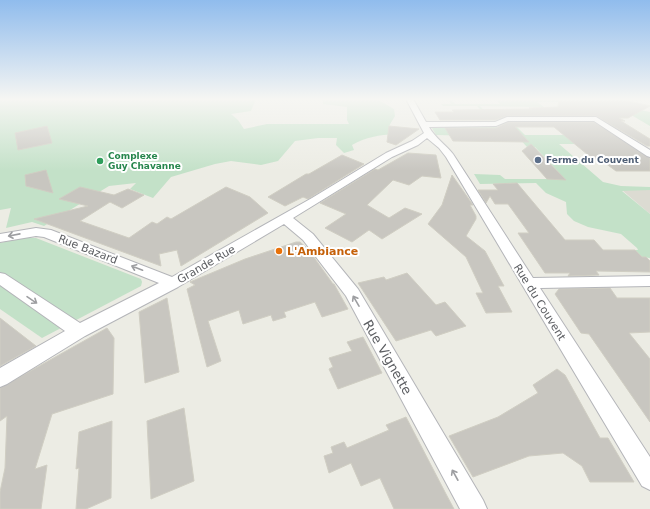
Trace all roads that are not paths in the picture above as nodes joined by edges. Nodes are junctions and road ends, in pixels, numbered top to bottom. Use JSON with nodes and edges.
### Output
{"nodes":[{"id":1,"x":423,"y":123,"type":"edge"},
{"id":2,"x":499,"y":123,"type":"edge"},
{"id":3,"x":602,"y":123,"type":"edge"},
{"id":4,"x":429,"y":133,"type":"junction"},
{"id":5,"x":650,"y":154,"type":"edge"},
{"id":6,"x":285,"y":218,"type":"junction"},
{"id":7,"x":0,"y":238,"type":"edge"},
{"id":8,"x":0,"y":278,"type":"edge"},
{"id":9,"x":650,"y":281,"type":"edge"},
{"id":10,"x":173,"y":283,"type":"junction"},
{"id":11,"x":527,"y":283,"type":"junction"},
{"id":12,"x":79,"y":331,"type":"junction"},
{"id":13,"x":0,"y":378,"type":"edge"},
{"id":14,"x":650,"y":478,"type":"edge"},
{"id":15,"x":474,"y":509,"type":"edge"}],
"edges":[{"from":1,"to":4,"type":"street","name":"Rue du Couvent"},
{"from":2,"to":4,"type":"street","name":"Grande Rue"},
{"from":3,"to":5,"type":"street","name":"Grande Rue"},
{"from":4,"to":6,"type":"street","name":"Grande Rue"},
{"from":4,"to":11,"type":"street","name":"Rue du Couvent"},
{"from":6,"to":10,"type":"street","name":"Grande Rue"},
{"from":15,"to":6,"type":"street","name":"Rue Vignette","one_way":true},
{"from":10,"to":7,"type":"street","name":"Rue Bazard","one_way":true},
{"from":8,"to":12,"type":"street","one_way":true},
{"from":9,"to":11,"type":"street"},
{"from":10,"to":12,"type":"street","name":"Grande Rue"},
{"from":11,"to":14,"type":"street","name":"Rue du Couvent"},
{"from":12,"to":13,"type":"street","name":"Grande Rue"}]}
